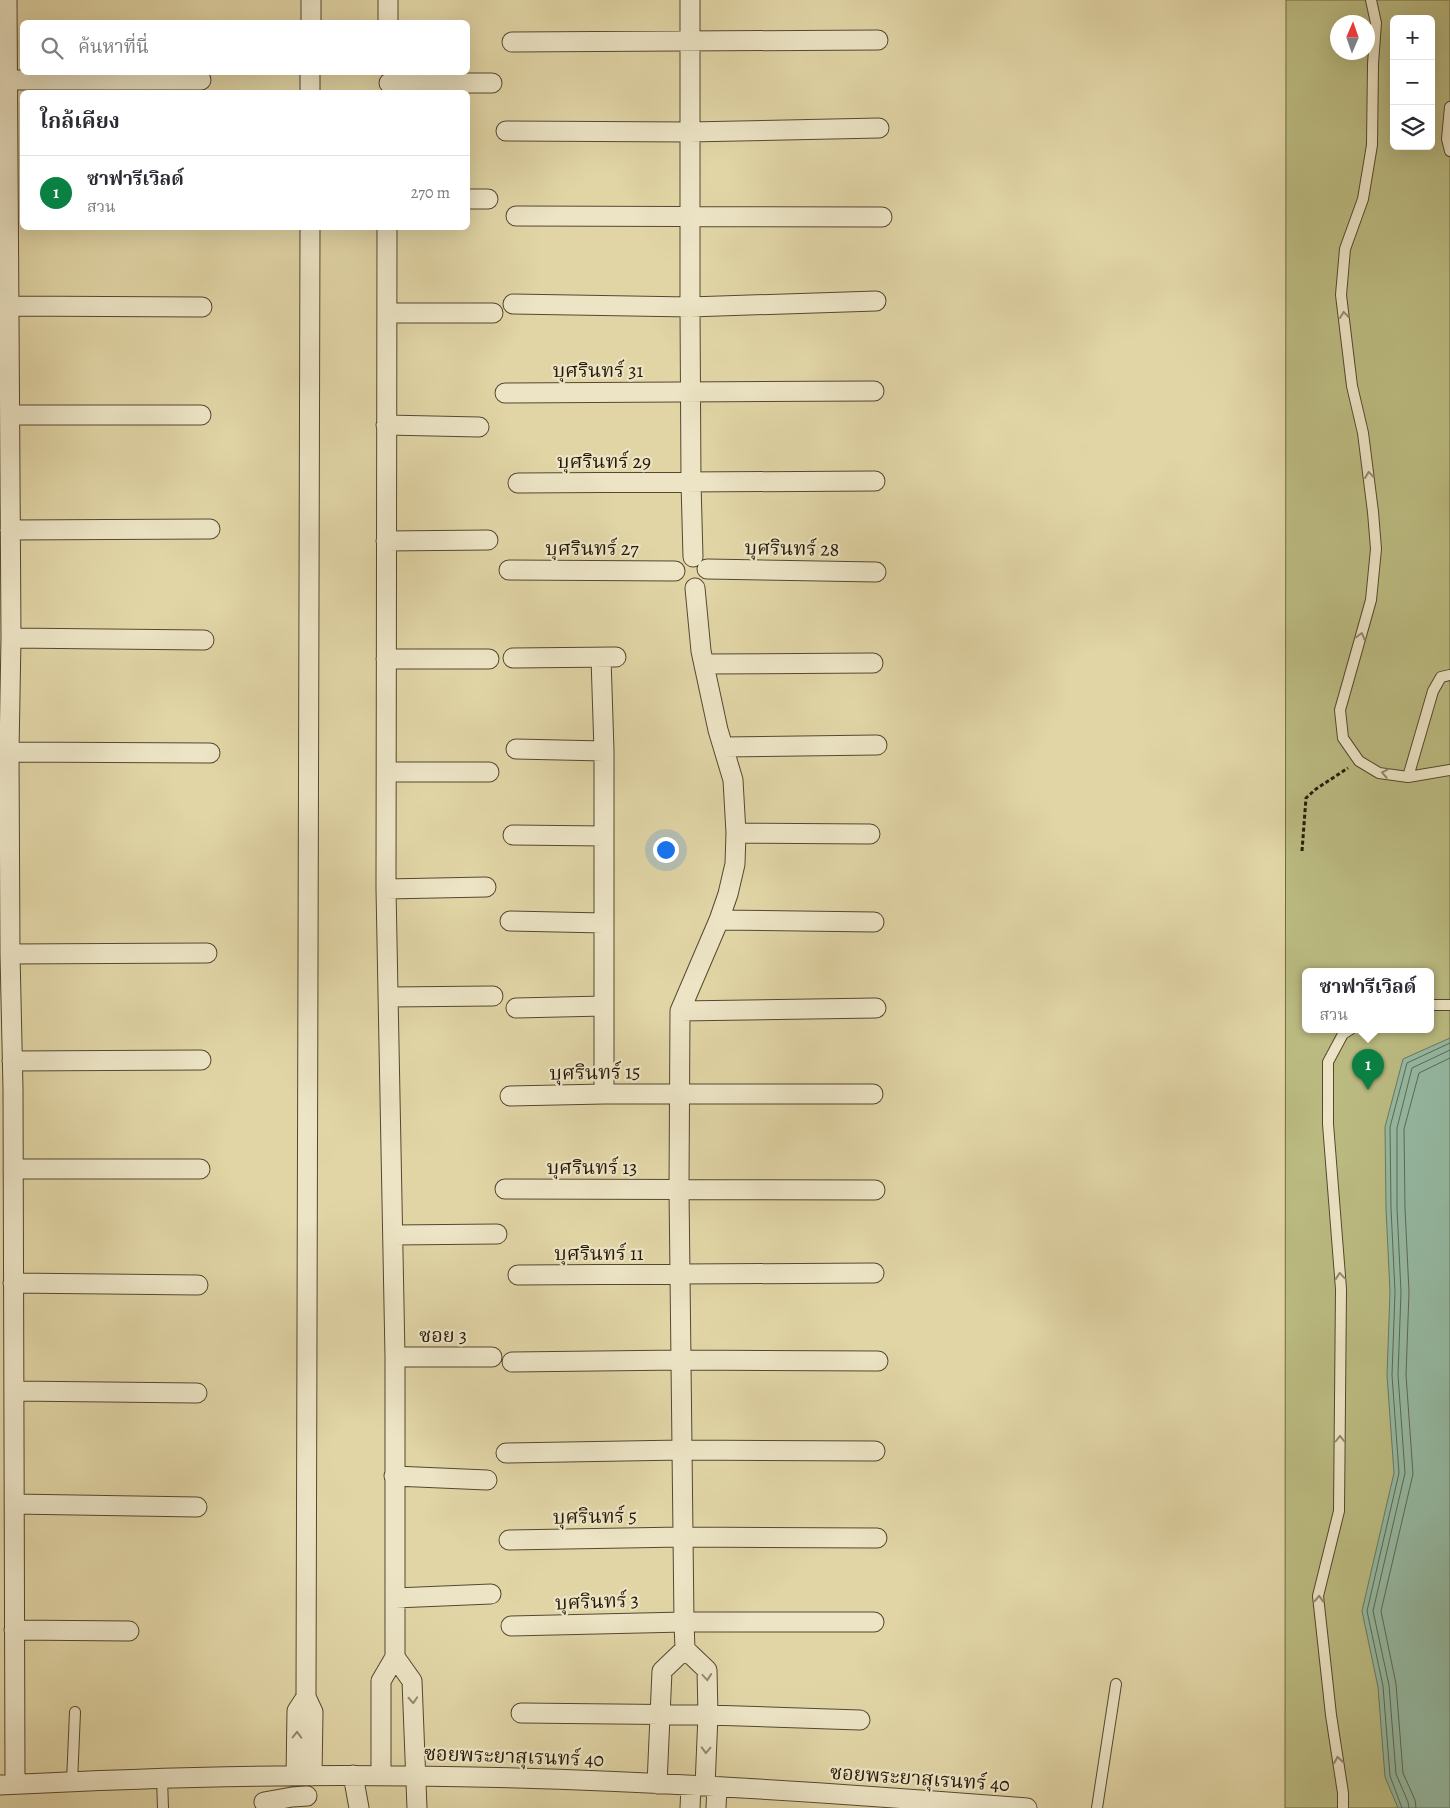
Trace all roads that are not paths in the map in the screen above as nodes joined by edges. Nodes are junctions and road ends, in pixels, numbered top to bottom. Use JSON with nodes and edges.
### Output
{"nodes":[{"id":1,"x":7,"y":0,"type":"edge"},
{"id":2,"x":311,"y":0,"type":"edge"},
{"id":3,"x":388,"y":0,"type":"edge"},
{"id":4,"x":690,"y":0,"type":"edge"},
{"id":5,"x":1371,"y":0,"type":"edge"},
{"id":6,"x":311,"y":20,"type":"edge"},
{"id":7,"x":388,"y":20,"type":"edge"},
{"id":8,"x":878,"y":40,"type":"dead end"},
{"id":9,"x":512,"y":42,"type":"dead end"},
{"id":10,"x":691,"y":42,"type":"junction"},
{"id":11,"x":310,"y":75,"type":"edge"},
{"id":12,"x":8,"y":80,"type":"junction"},
{"id":13,"x":201,"y":80,"type":"dead end"},
{"id":14,"x":388,"y":83,"type":"edge"},
{"id":15,"x":492,"y":83,"type":"dead end"},
{"id":16,"x":310,"y":90,"type":"edge"},
{"id":17,"x":1450,"y":107,"type":"edge"},
{"id":18,"x":880,"y":128,"type":"dead end"},
{"id":19,"x":506,"y":131,"type":"dead end"},
{"id":20,"x":689,"y":132,"type":"junction"},
{"id":21,"x":1450,"y":151,"type":"edge"},
{"id":22,"x":16,"y":191,"type":"edge"},
{"id":23,"x":470,"y":199,"type":"edge"},
{"id":24,"x":488,"y":199,"type":"dead end"},
{"id":25,"x":516,"y":216,"type":"dead end"},
{"id":26,"x":689,"y":216,"type":"junction"},
{"id":27,"x":882,"y":217,"type":"dead end"},
{"id":28,"x":310,"y":230,"type":"edge"},
{"id":29,"x":388,"y":230,"type":"edge"},
{"id":30,"x":876,"y":301,"type":"dead end"},
{"id":31,"x":513,"y":304,"type":"dead end"},
{"id":32,"x":10,"y":306,"type":"junction"},
{"id":33,"x":202,"y":307,"type":"dead end"},
{"id":34,"x":690,"y":307,"type":"junction"},
{"id":35,"x":388,"y":313,"type":"junction"},
{"id":36,"x":493,"y":313,"type":"dead end"},
{"id":37,"x":874,"y":391,"type":"dead end"},
{"id":38,"x":505,"y":393,"type":"dead end"},
{"id":39,"x":690,"y":393,"type":"junction"},
{"id":40,"x":201,"y":415,"type":"dead end"},
{"id":41,"x":10,"y":416,"type":"junction"},
{"id":42,"x":386,"y":425,"type":"junction"},
{"id":43,"x":479,"y":427,"type":"dead end"},
{"id":44,"x":875,"y":481,"type":"dead end"},
{"id":45,"x":518,"y":483,"type":"dead end"},
{"id":46,"x":690,"y":483,"type":"junction"},
{"id":47,"x":210,"y":529,"type":"dead end"},
{"id":48,"x":10,"y":530,"type":"junction"},
{"id":49,"x":488,"y":540,"type":"dead end"},
{"id":50,"x":386,"y":541,"type":"junction"},
{"id":51,"x":700,"y":563,"type":"junction"},
{"id":52,"x":509,"y":570,"type":"dead end"},
{"id":53,"x":675,"y":571,"type":"junction"},
{"id":54,"x":876,"y":572,"type":"dead end"},
{"id":55,"x":694,"y":588,"type":"junction"},
{"id":56,"x":11,"y":638,"type":"junction"},
{"id":57,"x":204,"y":640,"type":"dead end"},
{"id":58,"x":513,"y":658,"type":"dead end"},
{"id":59,"x":386,"y":659,"type":"junction"},
{"id":60,"x":489,"y":659,"type":"dead end"},
{"id":61,"x":873,"y":663,"type":"dead end"},
{"id":62,"x":704,"y":664,"type":"junction"},
{"id":63,"x":1450,"y":675,"type":"edge"},
{"id":64,"x":877,"y":745,"type":"dead end"},
{"id":65,"x":723,"y":747,"type":"junction"},
{"id":66,"x":516,"y":749,"type":"dead end"},
{"id":67,"x":604,"y":751,"type":"junction"},
{"id":68,"x":9,"y":752,"type":"junction"},
{"id":69,"x":210,"y":753,"type":"dead end"},
{"id":70,"x":1450,"y":770,"type":"edge"},
{"id":71,"x":387,"y":772,"type":"junction"},
{"id":72,"x":489,"y":772,"type":"dead end"},
{"id":73,"x":1408,"y":777,"type":"junction"},
{"id":74,"x":736,"y":833,"type":"junction"},
{"id":75,"x":870,"y":834,"type":"dead end"},
{"id":76,"x":513,"y":835,"type":"dead end"},
{"id":77,"x":604,"y":836,"type":"junction"},
{"id":78,"x":486,"y":887,"type":"dead end"},
{"id":79,"x":386,"y":889,"type":"junction"},
{"id":80,"x":719,"y":920,"type":"junction"},
{"id":81,"x":510,"y":921,"type":"dead end"},
{"id":82,"x":874,"y":922,"type":"dead end"},
{"id":83,"x":604,"y":923,"type":"junction"},
{"id":84,"x":207,"y":953,"type":"dead end"},
{"id":85,"x":10,"y":954,"type":"junction"},
{"id":86,"x":493,"y":996,"type":"dead end"},
{"id":87,"x":389,"y":997,"type":"junction"},
{"id":88,"x":1434,"y":1005,"type":"edge"},
{"id":89,"x":1450,"y":1005,"type":"edge"},
{"id":90,"x":604,"y":1006,"type":"junction"},
{"id":91,"x":516,"y":1008,"type":"dead end"},
{"id":92,"x":876,"y":1008,"type":"dead end"},
{"id":93,"x":680,"y":1011,"type":"junction"},
{"id":94,"x":1345,"y":1033,"type":"edge"},
{"id":95,"x":201,"y":1060,"type":"dead end"},
{"id":96,"x":12,"y":1061,"type":"junction"},
{"id":97,"x":680,"y":1093,"type":"junction"},
{"id":98,"x":604,"y":1094,"type":"junction"},
{"id":99,"x":873,"y":1094,"type":"dead end"},
{"id":100,"x":510,"y":1096,"type":"dead end"},
{"id":101,"x":13,"y":1169,"type":"junction"},
{"id":102,"x":200,"y":1169,"type":"dead end"},
{"id":103,"x":506,"y":1189,"type":"dead end"},
{"id":104,"x":679,"y":1189,"type":"junction"},
{"id":105,"x":876,"y":1190,"type":"dead end"},
{"id":106,"x":496,"y":1234,"type":"dead end"},
{"id":107,"x":393,"y":1235,"type":"junction"},
{"id":108,"x":874,"y":1273,"type":"dead end"},
{"id":109,"x":680,"y":1275,"type":"junction"},
{"id":110,"x":518,"y":1276,"type":"dead end"},
{"id":111,"x":13,"y":1283,"type":"junction"},
{"id":112,"x":198,"y":1285,"type":"dead end"},
{"id":113,"x":395,"y":1357,"type":"junction"},
{"id":114,"x":492,"y":1357,"type":"dead end"},
{"id":115,"x":680,"y":1360,"type":"junction"},
{"id":116,"x":878,"y":1361,"type":"dead end"},
{"id":117,"x":512,"y":1362,"type":"dead end"},
{"id":118,"x":14,"y":1391,"type":"junction"},
{"id":119,"x":197,"y":1393,"type":"dead end"},
{"id":120,"x":682,"y":1450,"type":"junction"},
{"id":121,"x":875,"y":1450,"type":"dead end"},
{"id":122,"x":506,"y":1453,"type":"dead end"},
{"id":123,"x":394,"y":1476,"type":"junction"},
{"id":124,"x":486,"y":1480,"type":"dead end"},
{"id":125,"x":14,"y":1504,"type":"junction"},
{"id":126,"x":197,"y":1507,"type":"dead end"},
{"id":127,"x":682,"y":1537,"type":"junction"},
{"id":128,"x":877,"y":1538,"type":"dead end"},
{"id":129,"x":509,"y":1540,"type":"dead end"},
{"id":130,"x":491,"y":1594,"type":"dead end"},
{"id":131,"x":395,"y":1598,"type":"junction"},
{"id":132,"x":684,"y":1622,"type":"junction"},
{"id":133,"x":874,"y":1622,"type":"dead end"},
{"id":134,"x":511,"y":1626,"type":"dead end"},
{"id":135,"x":14,"y":1630,"type":"junction"},
{"id":136,"x":129,"y":1631,"type":"dead end"},
{"id":137,"x":685,"y":1649,"type":"junction"},
{"id":138,"x":395,"y":1657,"type":"junction"},
{"id":139,"x":1116,"y":1684,"type":"dead end"},
{"id":140,"x":75,"y":1712,"type":"dead end"},
{"id":141,"x":521,"y":1713,"type":"dead end"},
{"id":142,"x":659,"y":1714,"type":"junction"},
{"id":143,"x":708,"y":1715,"type":"junction"},
{"id":144,"x":860,"y":1720,"type":"dead end"},
{"id":145,"x":353,"y":1775,"type":"junction"},
{"id":146,"x":381,"y":1775,"type":"junction"},
{"id":147,"x":305,"y":1776,"type":"junction"},
{"id":148,"x":416,"y":1776,"type":"junction"},
{"id":149,"x":247,"y":1777,"type":"junction"},
{"id":150,"x":162,"y":1778,"type":"junction"},
{"id":151,"x":72,"y":1782,"type":"junction"},
{"id":152,"x":8,"y":1784,"type":"edge"},
{"id":153,"x":657,"y":1784,"type":"junction"},
{"id":154,"x":704,"y":1786,"type":"junction"},
{"id":155,"x":307,"y":1802,"type":"edge"},
{"id":156,"x":266,"y":1805,"type":"edge"},
{"id":157,"x":164,"y":1808,"type":"edge"},
{"id":158,"x":359,"y":1808,"type":"edge"},
{"id":159,"x":417,"y":1808,"type":"edge"},
{"id":160,"x":690,"y":1808,"type":"edge"},
{"id":161,"x":716,"y":1808,"type":"edge"},
{"id":162,"x":1027,"y":1808,"type":"edge"},
{"id":163,"x":1097,"y":1808,"type":"edge"},
{"id":164,"x":1343,"y":1808,"type":"edge"}],
"edges":[{"from":1,"to":12,"type":"street"},
{"from":2,"to":6,"type":"street"},
{"from":3,"to":7,"type":"street"},
{"from":4,"to":10,"type":"street"},
{"from":73,"to":5,"type":"lane","one_way":true},
{"from":8,"to":10,"type":"street"},
{"from":9,"to":10,"type":"street"},
{"from":10,"to":20,"type":"street"},
{"from":11,"to":16,"type":"street"},
{"from":12,"to":13,"type":"street"},
{"from":12,"to":22,"type":"street"},
{"from":14,"to":15,"type":"street"},
{"from":17,"to":21,"type":"lane"},
{"from":18,"to":20,"type":"street"},
{"from":19,"to":20,"type":"street"},
{"from":20,"to":26,"type":"street"},
{"from":22,"to":32,"type":"street"},
{"from":23,"to":24,"type":"street"},
{"from":25,"to":26,"type":"street"},
{"from":26,"to":27,"type":"street"},
{"from":26,"to":34,"type":"street"},
{"from":28,"to":147,"type":"street"},
{"from":29,"to":35,"type":"street"},
{"from":30,"to":34,"type":"street"},
{"from":31,"to":34,"type":"street"},
{"from":32,"to":33,"type":"street"},
{"from":32,"to":41,"type":"street"},
{"from":34,"to":39,"type":"street"},
{"from":35,"to":36,"type":"street"},
{"from":35,"to":42,"type":"street"},
{"from":37,"to":39,"type":"street","name":"บุศรินทร์ 31"},
{"from":38,"to":39,"type":"street","name":"บุศรินทร์ 31"},
{"from":39,"to":46,"type":"street"},
{"from":40,"to":41,"type":"street"},
{"from":41,"to":48,"type":"street"},
{"from":42,"to":43,"type":"street"},
{"from":42,"to":50,"type":"street"},
{"from":44,"to":46,"type":"street","name":"บุศรินทร์ 29"},
{"from":45,"to":46,"type":"street","name":"บุศรินทร์ 29"},
{"from":46,"to":51,"type":"street"},
{"from":47,"to":48,"type":"street"},
{"from":48,"to":56,"type":"street"},
{"from":49,"to":50,"type":"street"},
{"from":50,"to":59,"type":"street"},
{"from":51,"to":53,"type":"street"},
{"from":51,"to":54,"type":"street","name":"บุศรินทร์ 28"},
{"from":51,"to":55,"type":"street"},
{"from":52,"to":53,"type":"street","name":"บุศรินทร์ 27"},
{"from":53,"to":55,"type":"street"},
{"from":55,"to":62,"type":"street"},
{"from":56,"to":57,"type":"street"},
{"from":56,"to":68,"type":"street"},
{"from":58,"to":67,"type":"street"},
{"from":59,"to":60,"type":"street"},
{"from":59,"to":71,"type":"street"},
{"from":61,"to":62,"type":"street"},
{"from":62,"to":65,"type":"street"},
{"from":63,"to":73,"type":"lane"},
{"from":64,"to":65,"type":"street"},
{"from":65,"to":74,"type":"street"},
{"from":66,"to":67,"type":"street"},
{"from":67,"to":77,"type":"street"},
{"from":68,"to":69,"type":"street"},
{"from":68,"to":85,"type":"street"},
{"from":70,"to":73,"type":"lane"},
{"from":71,"to":72,"type":"street"},
{"from":71,"to":79,"type":"street"},
{"from":74,"to":75,"type":"street"},
{"from":74,"to":80,"type":"street"},
{"from":76,"to":77,"type":"street"},
{"from":77,"to":83,"type":"street"},
{"from":78,"to":79,"type":"street"},
{"from":79,"to":87,"type":"street"},
{"from":80,"to":82,"type":"street"},
{"from":80,"to":93,"type":"street"},
{"from":81,"to":83,"type":"street"},
{"from":83,"to":90,"type":"street"},
{"from":84,"to":85,"type":"street"},
{"from":85,"to":96,"type":"street"},
{"from":86,"to":87,"type":"street"},
{"from":87,"to":107,"type":"street"},
{"from":88,"to":89,"type":"lane"},
{"from":90,"to":91,"type":"street"},
{"from":90,"to":98,"type":"street"},
{"from":92,"to":93,"type":"street"},
{"from":93,"to":97,"type":"street"},
{"from":164,"to":94,"type":"lane","one_way":true},
{"from":95,"to":96,"type":"street"},
{"from":96,"to":101,"type":"street"},
{"from":97,"to":98,"type":"street","name":"บุศรินทร์ 15"},
{"from":97,"to":99,"type":"street","name":"บุศรินทร์ 15"},
{"from":97,"to":104,"type":"street"},
{"from":98,"to":100,"type":"street","name":"บุศรินทร์ 15"},
{"from":101,"to":102,"type":"street"},
{"from":101,"to":111,"type":"street"},
{"from":103,"to":104,"type":"street","name":"บุศรินทร์ 13"},
{"from":104,"to":105,"type":"street","name":"บุศรินทร์ 13"},
{"from":104,"to":109,"type":"street"},
{"from":106,"to":107,"type":"street"},
{"from":107,"to":113,"type":"street"},
{"from":108,"to":109,"type":"street","name":"บุศรินทร์ 11"},
{"from":109,"to":110,"type":"street","name":"บุศรินทร์ 11"},
{"from":109,"to":115,"type":"street"},
{"from":111,"to":112,"type":"street"},
{"from":111,"to":118,"type":"street"},
{"from":113,"to":114,"type":"street","name":"ซอย 3"},
{"from":113,"to":123,"type":"street"},
{"from":115,"to":116,"type":"street"},
{"from":115,"to":117,"type":"street"},
{"from":115,"to":120,"type":"street"},
{"from":118,"to":119,"type":"street"},
{"from":118,"to":125,"type":"street"},
{"from":120,"to":121,"type":"street"},
{"from":120,"to":122,"type":"street"},
{"from":120,"to":127,"type":"street"},
{"from":123,"to":124,"type":"street"},
{"from":123,"to":131,"type":"street"},
{"from":125,"to":126,"type":"street"},
{"from":125,"to":135,"type":"street"},
{"from":127,"to":128,"type":"street","name":"บุศรินทร์ 5"},
{"from":127,"to":129,"type":"street","name":"บุศรินทร์ 5"},
{"from":127,"to":132,"type":"street"},
{"from":130,"to":131,"type":"street"},
{"from":131,"to":138,"type":"street"},
{"from":132,"to":133,"type":"street","name":"บุศรินทร์ 3"},
{"from":132,"to":134,"type":"street","name":"บุศรินทร์ 3"},
{"from":132,"to":137,"type":"street"},
{"from":135,"to":136,"type":"street"},
{"from":135,"to":152,"type":"street"},
{"from":137,"to":142,"type":"street"},
{"from":137,"to":143,"type":"street","one_way":true},
{"from":138,"to":146,"type":"street"},
{"from":138,"to":148,"type":"street","one_way":true},
{"from":139,"to":163,"type":"lane"},
{"from":140,"to":151,"type":"lane"},
{"from":141,"to":142,"type":"street"},
{"from":142,"to":143,"type":"street"},
{"from":142,"to":153,"type":"street"},
{"from":143,"to":144,"type":"street"},
{"from":143,"to":154,"type":"street","one_way":true},
{"from":145,"to":146,"type":"street","name":"ซอยพระยาสุเรนทร์ 40"},
{"from":145,"to":147,"type":"street","name":"ซอยพระยาสุเรนทร์ 40"},
{"from":145,"to":158,"type":"street"},
{"from":146,"to":148,"type":"street","name":"ซอยพระยาสุเรนทร์ 40"},
{"from":147,"to":149,"type":"street","name":"ซอยพระยาสุเรนทร์ 40"},
{"from":147,"to":155,"type":"street"},
{"from":148,"to":153,"type":"street","name":"ซอยพระยาสุเรนทร์ 40"},
{"from":148,"to":159,"type":"street"},
{"from":149,"to":150,"type":"street","name":"ซอยพระยาสุเรนทร์ 40"},
{"from":149,"to":156,"type":"street"},
{"from":150,"to":151,"type":"street","name":"ซอยพระยาสุเรนทร์ 40"},
{"from":150,"to":157,"type":"lane"},
{"from":151,"to":152,"type":"street","name":"ซอยพระยาสุเรนทร์ 40"},
{"from":153,"to":154,"type":"street","name":"ซอยพระยาสุเรนทร์ 40"},
{"from":154,"to":160,"type":"street"},
{"from":154,"to":161,"type":"street"},
{"from":154,"to":162,"type":"street","name":"ซอยพระยาสุเรนทร์ 40"},
{"from":155,"to":156,"type":"street"}]}
